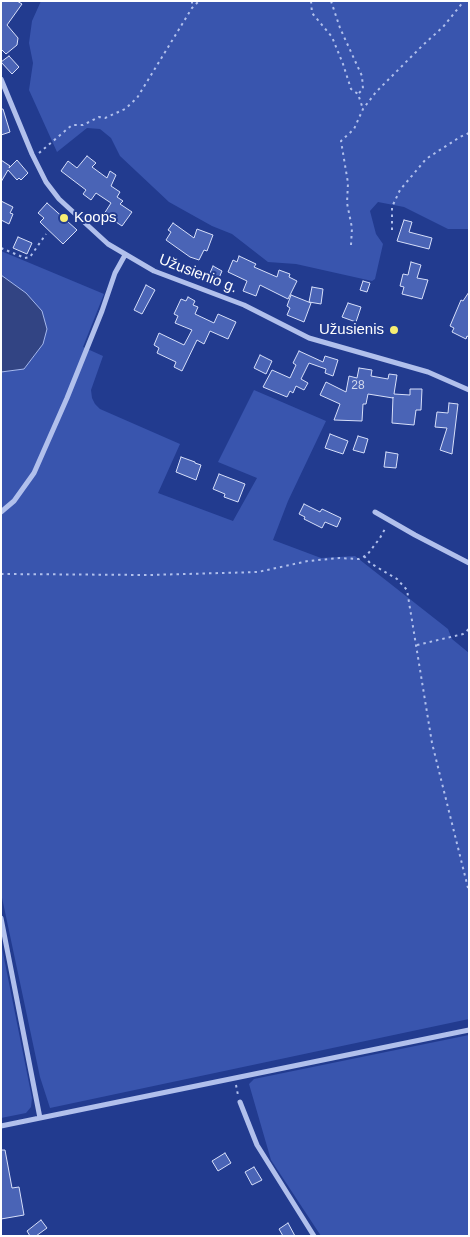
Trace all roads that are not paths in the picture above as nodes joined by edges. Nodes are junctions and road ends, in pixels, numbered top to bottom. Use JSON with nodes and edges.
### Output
{"nodes":[{"id":1,"x":1,"y":79,"type":"edge"},
{"id":2,"x":125,"y":255,"type":"junction"},
{"id":3,"x":469,"y":390,"type":"edge"},
{"id":4,"x":1,"y":512,"type":"edge"},
{"id":5,"x":375,"y":512,"type":"dead end"},
{"id":6,"x":469,"y":563,"type":"edge"},
{"id":7,"x":1,"y":918,"type":"edge"},
{"id":8,"x":469,"y":1030,"type":"edge"},
{"id":9,"x":240,"y":1102,"type":"road end"},
{"id":10,"x":40,"y":1118,"type":"junction"},
{"id":11,"x":1,"y":1126,"type":"edge"},
{"id":12,"x":314,"y":1236,"type":"edge"}],
"edges":[{"from":1,"to":2,"type":"street","name":"Užusienio g."},
{"from":2,"to":3,"type":"street","name":"Užusienio g."},
{"from":2,"to":4,"type":"street"},
{"from":5,"to":6,"type":"street"},
{"from":7,"to":10,"type":"street"},
{"from":8,"to":10,"type":"street"},
{"from":9,"to":12,"type":"street"},
{"from":10,"to":11,"type":"street"}]}
